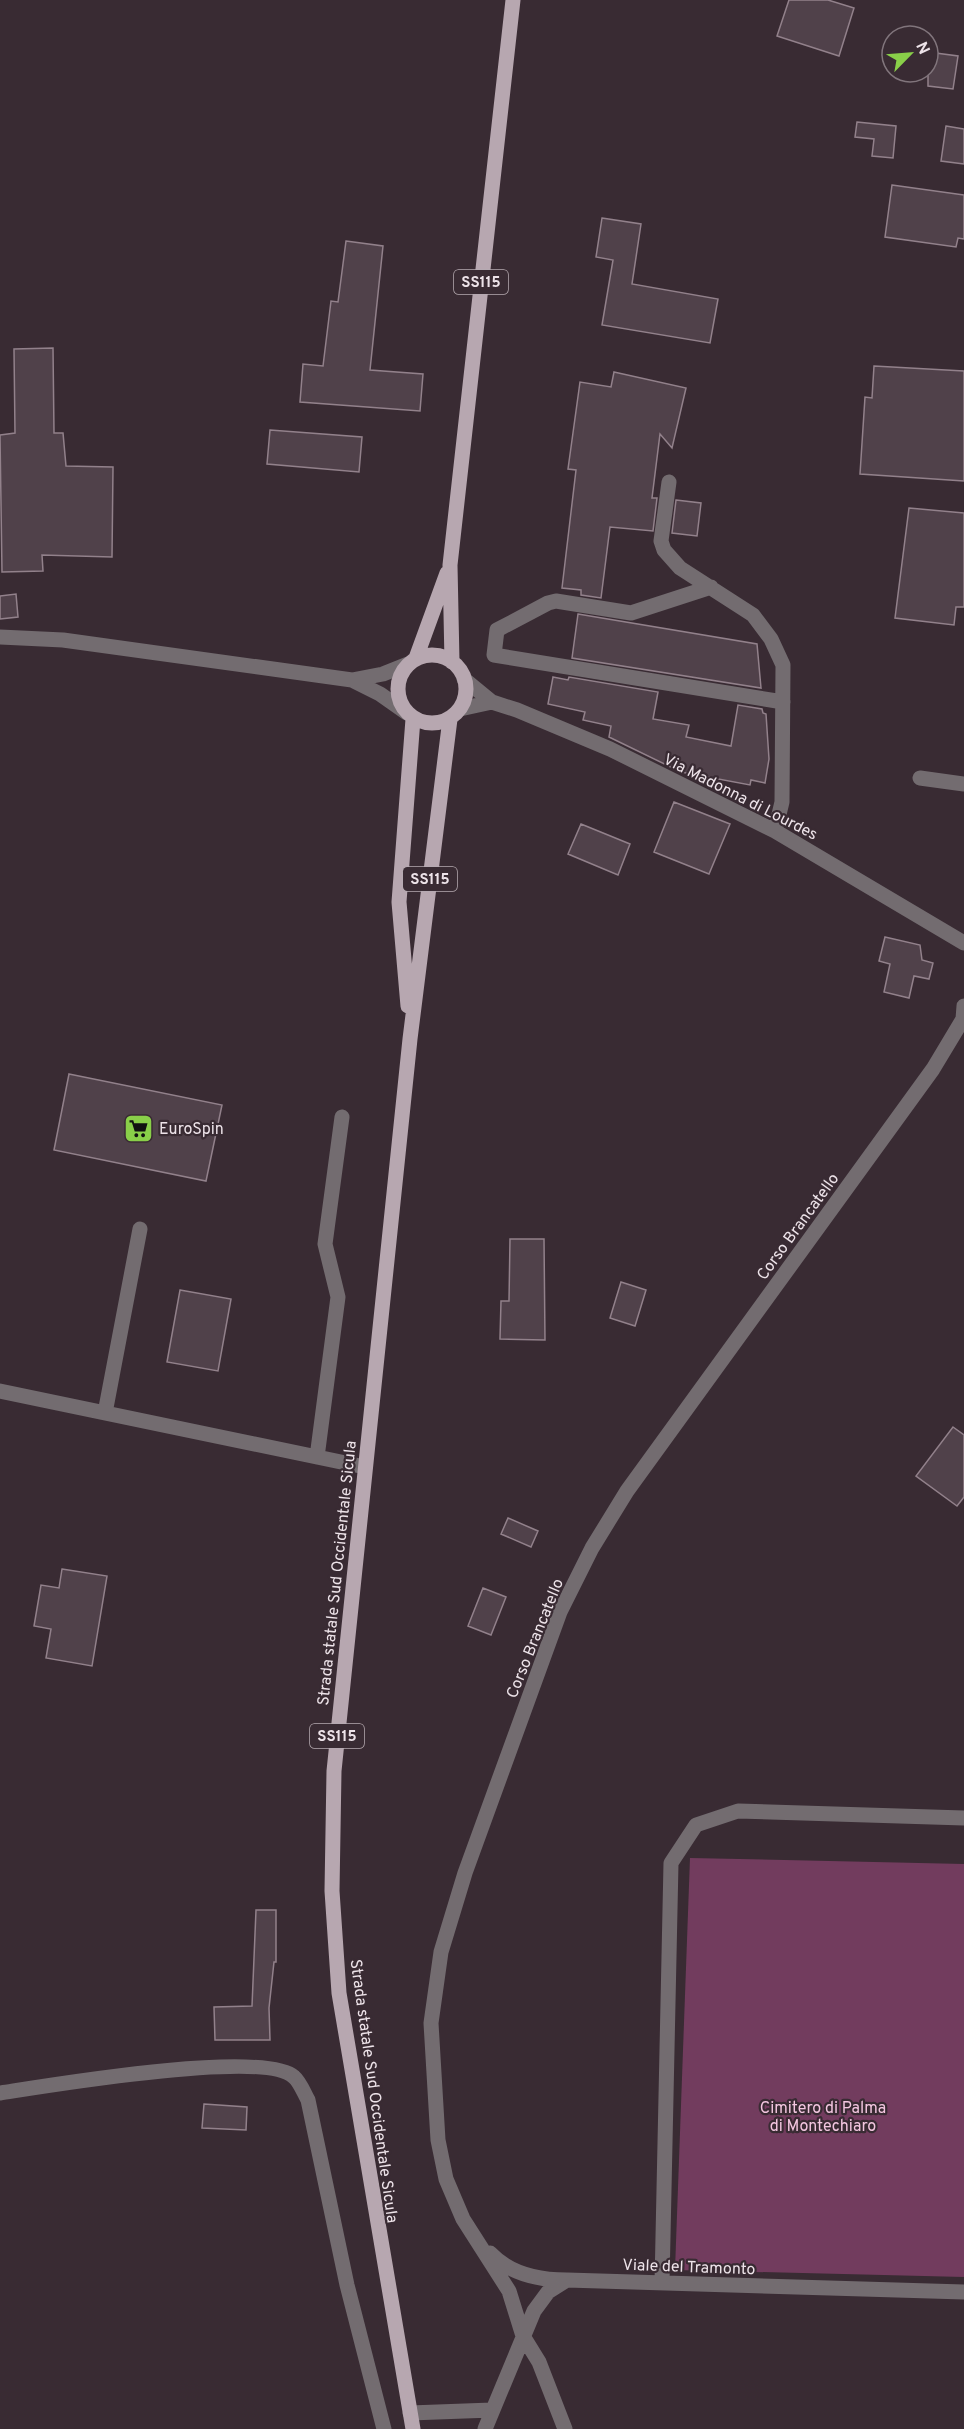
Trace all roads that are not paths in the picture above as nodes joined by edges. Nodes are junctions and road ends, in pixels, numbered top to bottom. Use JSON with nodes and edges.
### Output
{"nodes":[{"id":1,"x":513,"y":0,"type":"edge"},
{"id":2,"x":669,"y":482,"type":"dead end"},
{"id":3,"x":450,"y":565,"type":"junction"},
{"id":4,"x":711,"y":587,"type":"junction"},
{"id":5,"x":0,"y":637,"type":"edge"},
{"id":6,"x":412,"y":661,"type":"junction"},
{"id":7,"x":452,"y":662,"type":"junction"},
{"id":8,"x":465,"y":679,"type":"junction"},
{"id":9,"x":352,"y":680,"type":"junction"},
{"id":10,"x":492,"y":702,"type":"junction"},
{"id":11,"x":783,"y":702,"type":"junction"},
{"id":12,"x":455,"y":714,"type":"junction"},
{"id":13,"x":410,"y":716,"type":"junction"},
{"id":14,"x":920,"y":778,"type":"dead end"},
{"id":15,"x":964,"y":784,"type":"edge"},
{"id":16,"x":775,"y":831,"type":"junction"},
{"id":17,"x":964,"y":943,"type":"edge"},
{"id":18,"x":964,"y":1006,"type":"edge"},
{"id":19,"x":410,"y":1039,"type":"junction"},
{"id":20,"x":342,"y":1117,"type":"dead end"},
{"id":21,"x":140,"y":1229,"type":"dead end"},
{"id":22,"x":0,"y":1391,"type":"edge"},
{"id":23,"x":105,"y":1413,"type":"junction"},
{"id":24,"x":317,"y":1457,"type":"junction"},
{"id":25,"x":365,"y":1467,"type":"junction"},
{"id":26,"x":964,"y":1818,"type":"edge"},
{"id":27,"x":0,"y":2093,"type":"edge"},
{"id":28,"x":474,"y":2237,"type":"junction"},
{"id":29,"x":567,"y":2280,"type":"junction"},
{"id":30,"x":663,"y":2283,"type":"junction"},
{"id":31,"x":964,"y":2292,"type":"edge"},
{"id":32,"x":523,"y":2336,"type":"junction"},
{"id":33,"x":492,"y":2410,"type":"junction"},
{"id":34,"x":410,"y":2413,"type":"junction"},
{"id":35,"x":384,"y":2429,"type":"edge"},
{"id":36,"x":413,"y":2429,"type":"edge"},
{"id":37,"x":485,"y":2429,"type":"edge"},
{"id":38,"x":565,"y":2429,"type":"edge"}],
"edges":[{"from":1,"to":3,"type":"main road","name":"Strada statale Sud Occidentale Sicula","number":"SS115"},
{"from":2,"to":4,"type":"street"},
{"from":3,"to":6,"type":"main road","name":"Strada statale Sud Occidentale Sicula","number":"SS115"},
{"from":3,"to":7,"type":"main road","name":"Strada statale Sud Occidentale Sicula","number":"SS115"},
{"from":4,"to":11,"type":"street"},
{"from":4,"to":11,"type":"street"},
{"from":5,"to":9,"type":"street"},
{"from":6,"to":7,"type":"main road"},
{"from":6,"to":9,"type":"street"},
{"from":6,"to":13,"type":"main road","name":"Strada statale Sud Occidentale Sicula","number":"SS115"},
{"from":7,"to":8,"type":"main road"},
{"from":8,"to":10,"type":"street","name":"Via Madonna di Lourdes"},
{"from":8,"to":12,"type":"main road","name":"Strada statale Sud Occidentale Sicula","number":"SS115"},
{"from":9,"to":13,"type":"street"},
{"from":10,"to":12,"type":"street"},
{"from":10,"to":16,"type":"street","name":"Via Madonna di Lourdes"},
{"from":11,"to":16,"type":"street"},
{"from":12,"to":13,"type":"main road"},
{"from":12,"to":19,"type":"main road","name":"Strada statale Sud Occidentale Sicula","number":"SS115"},
{"from":13,"to":19,"type":"main road","name":"Strada statale Sud Occidentale Sicula","number":"SS115"},
{"from":14,"to":15,"type":"street"},
{"from":16,"to":17,"type":"street","name":"Via Madonna di Lourdes"},
{"from":18,"to":28,"type":"street","name":"Corso Brancatello"},
{"from":19,"to":25,"type":"main road","name":"Strada statale Sud Occidentale Sicula","number":"SS115"},
{"from":20,"to":24,"type":"street"},
{"from":21,"to":23,"type":"street"},
{"from":22,"to":23,"type":"street"},
{"from":23,"to":24,"type":"street"},
{"from":24,"to":25,"type":"street"},
{"from":25,"to":34,"type":"main road","name":"Strada statale Sud Occidentale Sicula","number":"SS115"},
{"from":26,"to":30,"type":"street"},
{"from":27,"to":35,"type":"street"},
{"from":28,"to":29,"type":"street","name":"Viale del Tramonto"},
{"from":28,"to":32,"type":"street"},
{"from":29,"to":30,"type":"street","name":"Viale del Tramonto"},
{"from":29,"to":32,"type":"street"},
{"from":30,"to":31,"type":"street","name":"Viale del Tramonto"},
{"from":32,"to":33,"type":"street"},
{"from":32,"to":38,"type":"street"},
{"from":33,"to":34,"type":"street"},
{"from":33,"to":37,"type":"street"},
{"from":34,"to":36,"type":"main road","name":"Strada statale Sud Occidentale Sicula","number":"SS115"}]}
